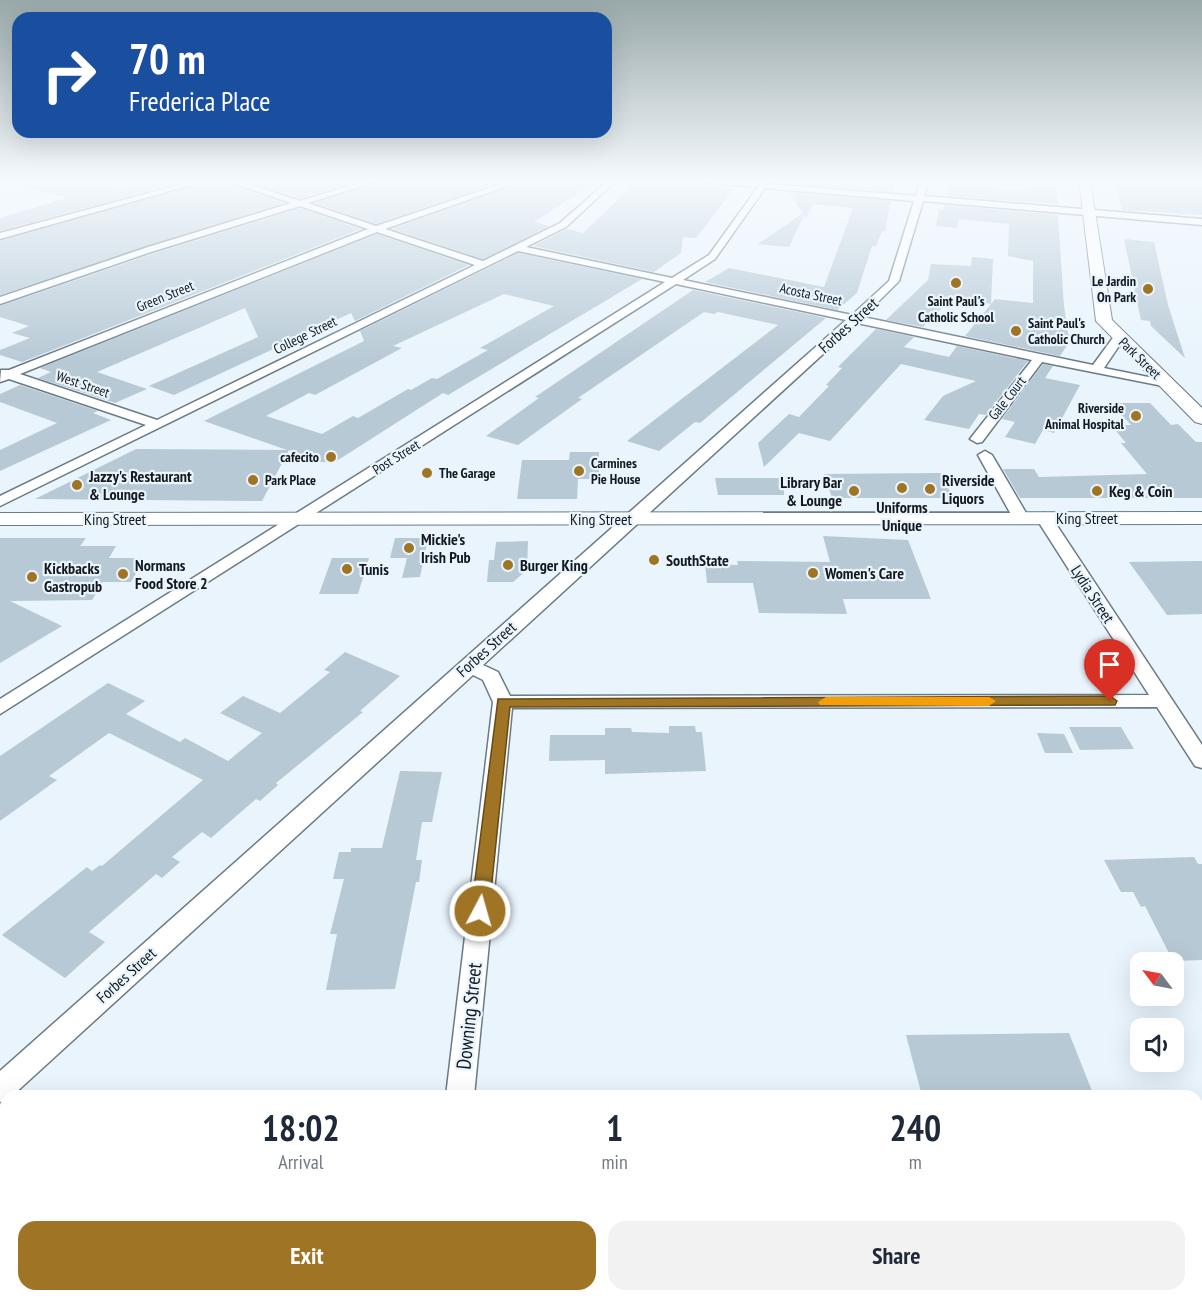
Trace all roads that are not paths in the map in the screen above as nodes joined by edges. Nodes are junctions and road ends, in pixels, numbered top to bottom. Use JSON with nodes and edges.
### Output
{"nodes":[{"id":1,"x":180,"y":241,"type":"edge"},
{"id":2,"x":345,"y":241,"type":"edge"},
{"id":3,"x":411,"y":241,"type":"edge"},
{"id":4,"x":532,"y":241,"type":"edge"},
{"id":5,"x":724,"y":241,"type":"edge"},
{"id":6,"x":907,"y":241,"type":"edge"},
{"id":7,"x":1091,"y":241,"type":"edge"},
{"id":8,"x":517,"y":248,"type":"junction"},
{"id":9,"x":483,"y":264,"type":"junction"},
{"id":10,"x":676,"y":281,"type":"junction"},
{"id":11,"x":0,"y":301,"type":"edge"},
{"id":12,"x":854,"y":319,"type":"junction"},
{"id":13,"x":1119,"y":337,"type":"junction"},
{"id":14,"x":1038,"y":358,"type":"junction"},
{"id":15,"x":1096,"y":370,"type":"junction"},
{"id":16,"x":3,"y":375,"type":"edge"},
{"id":17,"x":1169,"y":386,"type":"junction"},
{"id":18,"x":1202,"y":418,"type":"edge"},
{"id":19,"x":157,"y":424,"type":"junction"},
{"id":20,"x":977,"y":439,"type":"dead end"},
{"id":21,"x":985,"y":455,"type":"dead end"},
{"id":22,"x":0,"y":502,"type":"edge"},
{"id":23,"x":1021,"y":518,"type":"junction"},
{"id":24,"x":1044,"y":518,"type":"junction"},
{"id":25,"x":1202,"y":518,"type":"edge"},
{"id":26,"x":0,"y":519,"type":"edge"},
{"id":27,"x":297,"y":519,"type":"junction"},
{"id":28,"x":633,"y":519,"type":"junction"},
{"id":29,"x":468,"y":665,"type":"junction"},
{"id":30,"x":1162,"y":701,"type":"junction"},
{"id":31,"x":503,"y":702,"type":"junction"},
{"id":32,"x":0,"y":708,"type":"edge"},
{"id":33,"x":1202,"y":761,"type":"edge"},
{"id":34,"x":0,"y":1089,"type":"edge"},
{"id":35,"x":461,"y":1090,"type":"edge"}],
"edges":[{"from":1,"to":11,"type":"street"},
{"from":2,"to":16,"type":"street","name":"Green Street"},
{"from":3,"to":9,"type":"street"},
{"from":4,"to":8,"type":"street","name":"College Street"},
{"from":5,"to":10,"type":"street","name":"Post Street"},
{"from":6,"to":12,"type":"street","name":"Forbes Street"},
{"from":7,"to":13,"type":"main road","name":"Park Street"},
{"from":8,"to":9,"type":"street","name":"College Street"},
{"from":8,"to":10,"type":"street","name":"Acosta Street"},
{"from":9,"to":19,"type":"street","name":"College Street"},
{"from":10,"to":12,"type":"street","name":"Acosta Street"},
{"from":10,"to":27,"type":"street","name":"Post Street"},
{"from":12,"to":14,"type":"street","name":"Acosta Street"},
{"from":12,"to":28,"type":"street","name":"Forbes Street"},
{"from":13,"to":15,"type":"street"},
{"from":13,"to":17,"type":"main road","name":"Park Street"},
{"from":14,"to":15,"type":"street","name":"Acosta Street"},
{"from":14,"to":20,"type":"street","name":"Gale Court"},
{"from":15,"to":17,"type":"street","name":"Acosta Street"},
{"from":16,"to":19,"type":"street","name":"West Street"},
{"from":17,"to":18,"type":"main road","name":"Park Street"},
{"from":19,"to":22,"type":"street","name":"College Street"},
{"from":21,"to":23,"type":"street"},
{"from":23,"to":24,"type":"main road","name":"King Street"},
{"from":23,"to":28,"type":"main road","name":"King Street"},
{"from":24,"to":25,"type":"main road","name":"King Street"},
{"from":24,"to":30,"type":"street","name":"Lydia Street"},
{"from":26,"to":27,"type":"main road","name":"King Street"},
{"from":27,"to":28,"type":"main road","name":"King Street"},
{"from":27,"to":32,"type":"street","name":"Post Street"},
{"from":28,"to":29,"type":"street","name":"Forbes Street"},
{"from":29,"to":31,"type":"street"},
{"from":29,"to":34,"type":"street","name":"Forbes Street"},
{"from":30,"to":31,"type":"street"},
{"from":30,"to":33,"type":"street","name":"Lydia Street"},
{"from":31,"to":35,"type":"street","name":"Downing Street"}]}
